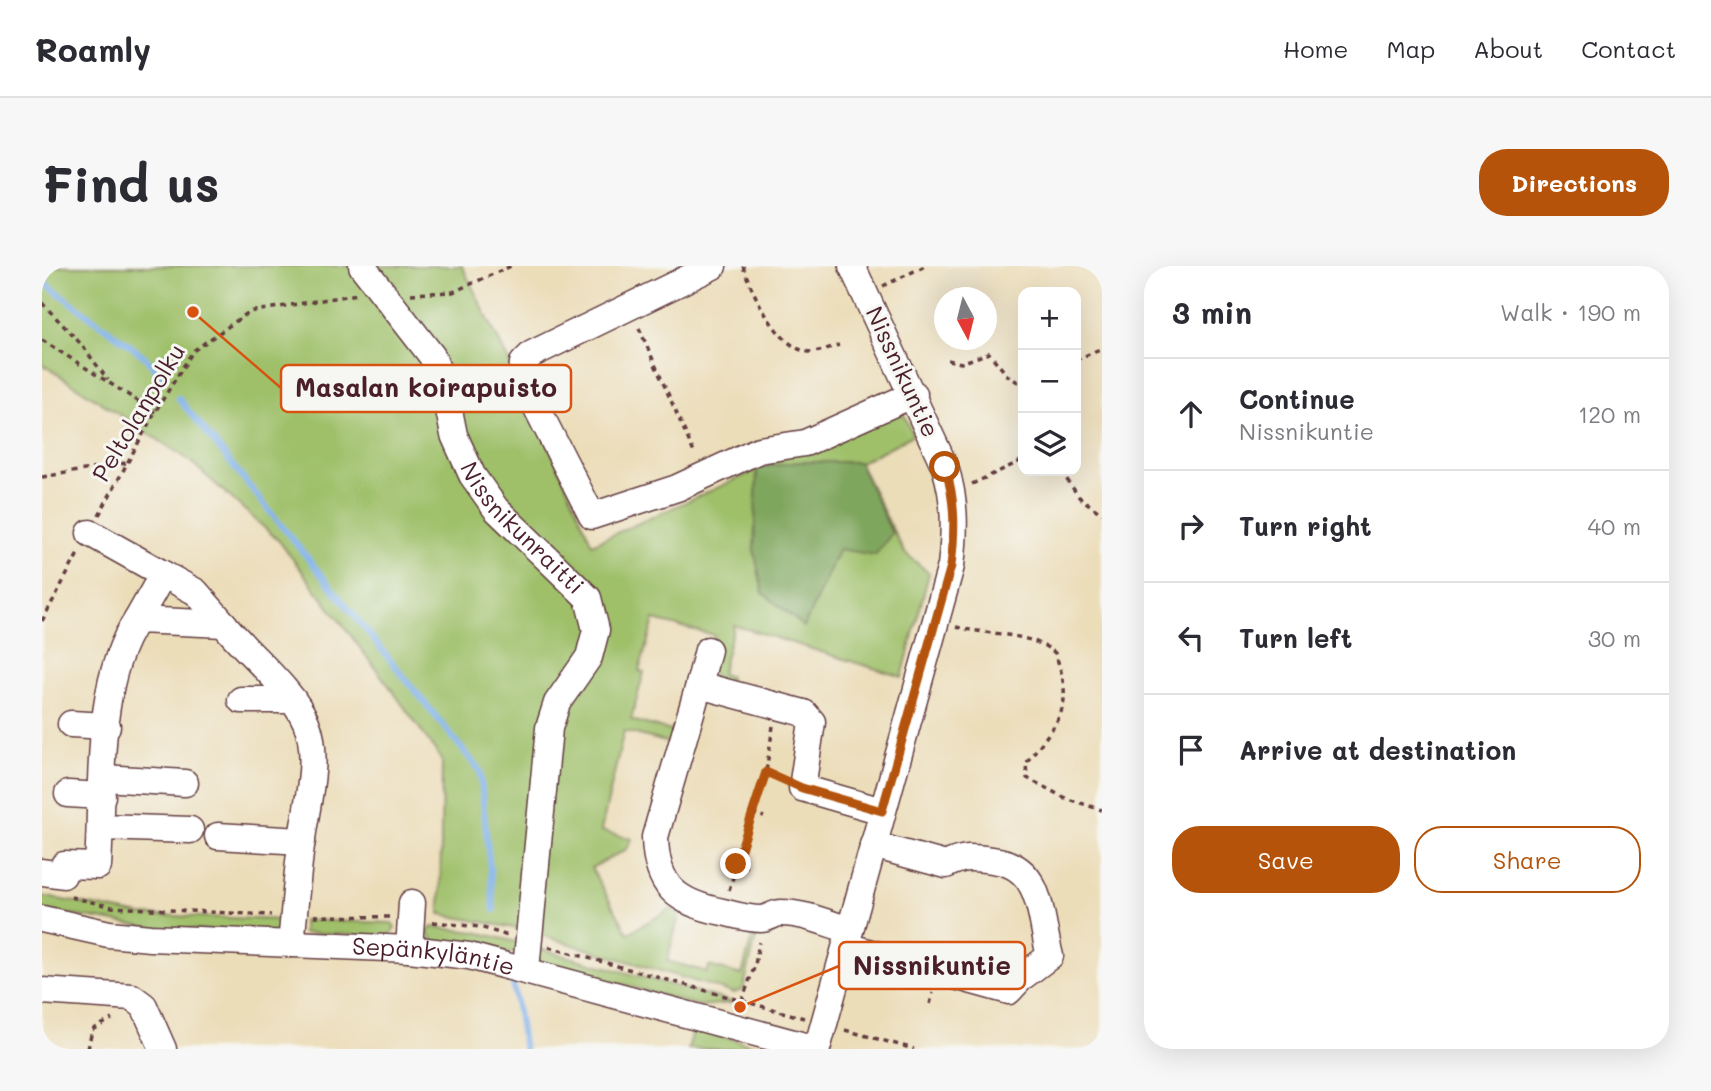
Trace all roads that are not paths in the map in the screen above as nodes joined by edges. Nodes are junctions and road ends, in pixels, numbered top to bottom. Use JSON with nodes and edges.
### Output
{"nodes":[{"id":1,"x":362,"y":266,"type":"edge"},
{"id":2,"x":713,"y":266,"type":"edge"},
{"id":3,"x":852,"y":266,"type":"edge"},
{"id":4,"x":914,"y":394,"type":"junction"},
{"id":5,"x":90,"y":533,"type":"road end"},
{"id":6,"x":163,"y":574,"type":"junction"},
{"id":7,"x":137,"y":620,"type":"junction"},
{"id":8,"x":224,"y":624,"type":"junction"},
{"id":9,"x":708,"y":650,"type":"dead end"},
{"id":10,"x":699,"y":685,"type":"junction"},
{"id":11,"x":241,"y":700,"type":"dead end"},
{"id":12,"x":293,"y":700,"type":"junction"},
{"id":13,"x":71,"y":724,"type":"dead end"},
{"id":14,"x":107,"y":726,"type":"junction"},
{"id":15,"x":185,"y":783,"type":"dead end"},
{"id":16,"x":103,"y":787,"type":"junction"},
{"id":17,"x":68,"y":794,"type":"dead end"},
{"id":18,"x":882,"y":811,"type":"junction"},
{"id":19,"x":101,"y":827,"type":"junction"},
{"id":20,"x":190,"y":831,"type":"dead end"},
{"id":21,"x":218,"y":836,"type":"dead end"},
{"id":22,"x":302,"y":841,"type":"junction"},
{"id":23,"x":873,"y":845,"type":"junction"},
{"id":24,"x":42,"y":872,"type":"edge"},
{"id":25,"x":412,"y":903,"type":"dead end"},
{"id":26,"x":42,"y":919,"type":"edge"},
{"id":27,"x":848,"y":938,"type":"junction"},
{"id":28,"x":291,"y":944,"type":"junction"},
{"id":29,"x":409,"y":949,"type":"junction"},
{"id":30,"x":526,"y":969,"type":"junction"},
{"id":31,"x":42,"y":991,"type":"edge"},
{"id":32,"x":163,"y":1049,"type":"edge"},
{"id":33,"x":816,"y":1049,"type":"edge"}],
"edges":[{"from":1,"to":30,"type":"street","name":"Nissnikunraitti"},
{"from":2,"to":4,"type":"street"},
{"from":3,"to":4,"type":"street","name":"Nissnikuntie"},
{"from":4,"to":18,"type":"street","name":"Nissnikuntie"},
{"from":5,"to":6,"type":"street"},
{"from":6,"to":7,"type":"street"},
{"from":6,"to":8,"type":"street"},
{"from":7,"to":8,"type":"street"},
{"from":7,"to":14,"type":"street"},
{"from":8,"to":12,"type":"street"},
{"from":9,"to":10,"type":"street"},
{"from":10,"to":18,"type":"street"},
{"from":10,"to":27,"type":"street"},
{"from":11,"to":12,"type":"street"},
{"from":12,"to":22,"type":"street"},
{"from":13,"to":14,"type":"street"},
{"from":14,"to":16,"type":"street"},
{"from":15,"to":16,"type":"street"},
{"from":16,"to":17,"type":"street"},
{"from":16,"to":19,"type":"street"},
{"from":18,"to":23,"type":"street","name":"Nissnikuntie"},
{"from":19,"to":20,"type":"street"},
{"from":19,"to":24,"type":"street"},
{"from":21,"to":22,"type":"street"},
{"from":22,"to":28,"type":"street"},
{"from":23,"to":27,"type":"street","name":"Nissnikuntie"},
{"from":23,"to":27,"type":"street"},
{"from":25,"to":29,"type":"street"},
{"from":26,"to":28,"type":"street","name":"Sepänkyläntie"},
{"from":27,"to":33,"type":"street","name":"Nissnikuntie"},
{"from":28,"to":29,"type":"street","name":"Sepänkyläntie"},
{"from":29,"to":30,"type":"street","name":"Sepänkyläntie"},
{"from":30,"to":33,"type":"street","name":"Sepänkyläntie"},
{"from":31,"to":32,"type":"street"}]}
